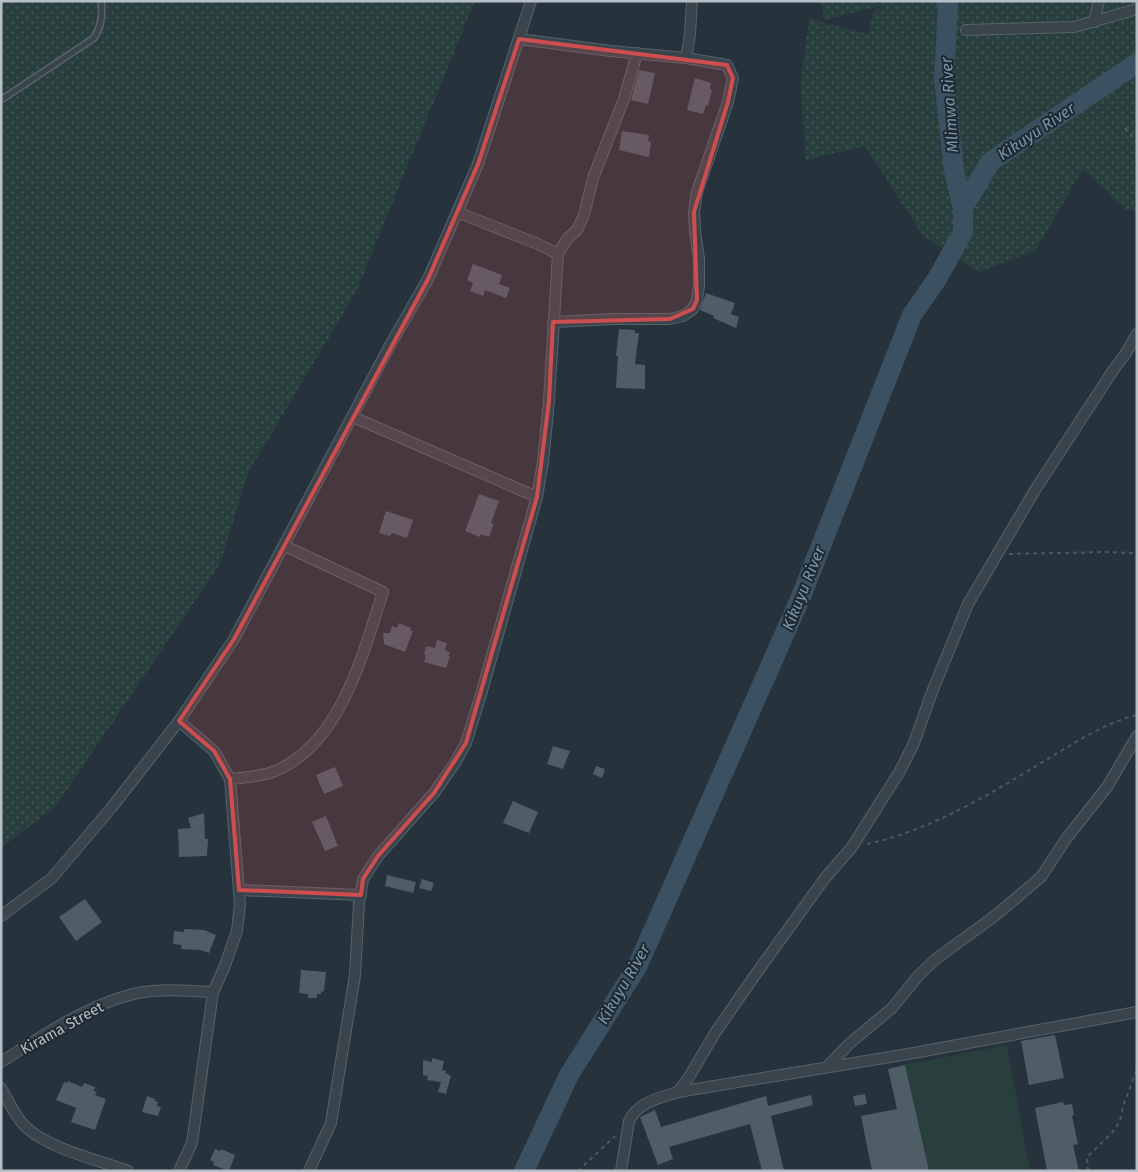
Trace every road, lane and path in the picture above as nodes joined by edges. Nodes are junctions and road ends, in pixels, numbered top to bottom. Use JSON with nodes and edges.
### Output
{"nodes":[{"id":1,"x":101,"y":1,"type":"edge"},
{"id":2,"x":531,"y":1,"type":"edge"},
{"id":3,"x":692,"y":1,"type":"edge"},
{"id":4,"x":1099,"y":1,"type":"edge"},
{"id":5,"x":1137,"y":9,"type":"edge"},
{"id":6,"x":1094,"y":22,"type":"junction"},
{"id":7,"x":966,"y":30,"type":"dead end"},
{"id":8,"x":520,"y":38,"type":"junction"},
{"id":9,"x":637,"y":53,"type":"junction"},
{"id":10,"x":686,"y":58,"type":"junction"},
{"id":11,"x":1,"y":100,"type":"edge"},
{"id":12,"x":1125,"y":128,"type":"dead end"},
{"id":13,"x":1137,"y":142,"type":"edge"},
{"id":14,"x":457,"y":212,"type":"junction"},
{"id":15,"x":558,"y":254,"type":"junction"},
{"id":16,"x":553,"y":322,"type":"junction"},
{"id":17,"x":1137,"y":334,"type":"edge"},
{"id":18,"x":353,"y":417,"type":"junction"},
{"id":19,"x":537,"y":497,"type":"junction"},
{"id":20,"x":285,"y":546,"type":"junction"},
{"id":21,"x":1137,"y":553,"type":"edge"},
{"id":22,"x":997,"y":555,"type":"junction"},
{"id":23,"x":1137,"y":715,"type":"edge"},
{"id":24,"x":179,"y":721,"type":"junction"},
{"id":25,"x":1137,"y":736,"type":"edge"},
{"id":26,"x":230,"y":779,"type":"junction"},
{"id":27,"x":852,"y":847,"type":"junction"},
{"id":28,"x":239,"y":890,"type":"junction"},
{"id":29,"x":361,"y":895,"type":"junction"},
{"id":30,"x":1,"y":916,"type":"edge"},
{"id":31,"x":213,"y":992,"type":"junction"},
{"id":32,"x":1137,"y":1012,"type":"edge"},
{"id":33,"x":1,"y":1062,"type":"edge"},
{"id":34,"x":827,"y":1067,"type":"junction"},
{"id":35,"x":1137,"y":1069,"type":"edge"},
{"id":36,"x":1,"y":1088,"type":"edge"},
{"id":37,"x":678,"y":1092,"type":"junction"},
{"id":38,"x":629,"y":1122,"type":"junction"},
{"id":39,"x":128,"y":1171,"type":"edge"},
{"id":40,"x":179,"y":1171,"type":"edge"},
{"id":41,"x":309,"y":1171,"type":"edge"},
{"id":42,"x":578,"y":1171,"type":"edge"},
{"id":43,"x":621,"y":1171,"type":"edge"},
{"id":44,"x":1088,"y":1171,"type":"edge"}],
"edges":[{"from":1,"to":11,"type":"lane"},
{"from":2,"to":8,"type":"street"},
{"from":3,"to":10,"type":"street"},
{"from":4,"to":6,"type":"street"},
{"from":5,"to":6,"type":"street"},
{"from":6,"to":7,"type":"street"},
{"from":8,"to":9,"type":"street"},
{"from":8,"to":14,"type":"street"},
{"from":9,"to":10,"type":"street"},
{"from":9,"to":15,"type":"street"},
{"from":10,"to":16,"type":"street"},
{"from":12,"to":13,"type":"path"},
{"from":14,"to":15,"type":"street"},
{"from":14,"to":18,"type":"street"},
{"from":15,"to":16,"type":"street"},
{"from":16,"to":19,"type":"street"},
{"from":17,"to":22,"type":"street"},
{"from":18,"to":19,"type":"street"},
{"from":18,"to":20,"type":"street"},
{"from":19,"to":29,"type":"street"},
{"from":20,"to":24,"type":"street"},
{"from":20,"to":26,"type":"street"},
{"from":21,"to":22,"type":"path"},
{"from":22,"to":27,"type":"street"},
{"from":23,"to":27,"type":"path"},
{"from":24,"to":26,"type":"street"},
{"from":24,"to":30,"type":"street"},
{"from":25,"to":34,"type":"street"},
{"from":26,"to":28,"type":"street"},
{"from":27,"to":37,"type":"street"},
{"from":28,"to":29,"type":"street"},
{"from":28,"to":31,"type":"street"},
{"from":29,"to":41,"type":"street"},
{"from":31,"to":33,"type":"street","name":"Kirama Street"},
{"from":31,"to":40,"type":"street"},
{"from":32,"to":34,"type":"street"},
{"from":34,"to":37,"type":"street"},
{"from":35,"to":44,"type":"path"},
{"from":36,"to":39,"type":"street"},
{"from":37,"to":38,"type":"street"},
{"from":38,"to":42,"type":"path"},
{"from":38,"to":43,"type":"street"}]}
